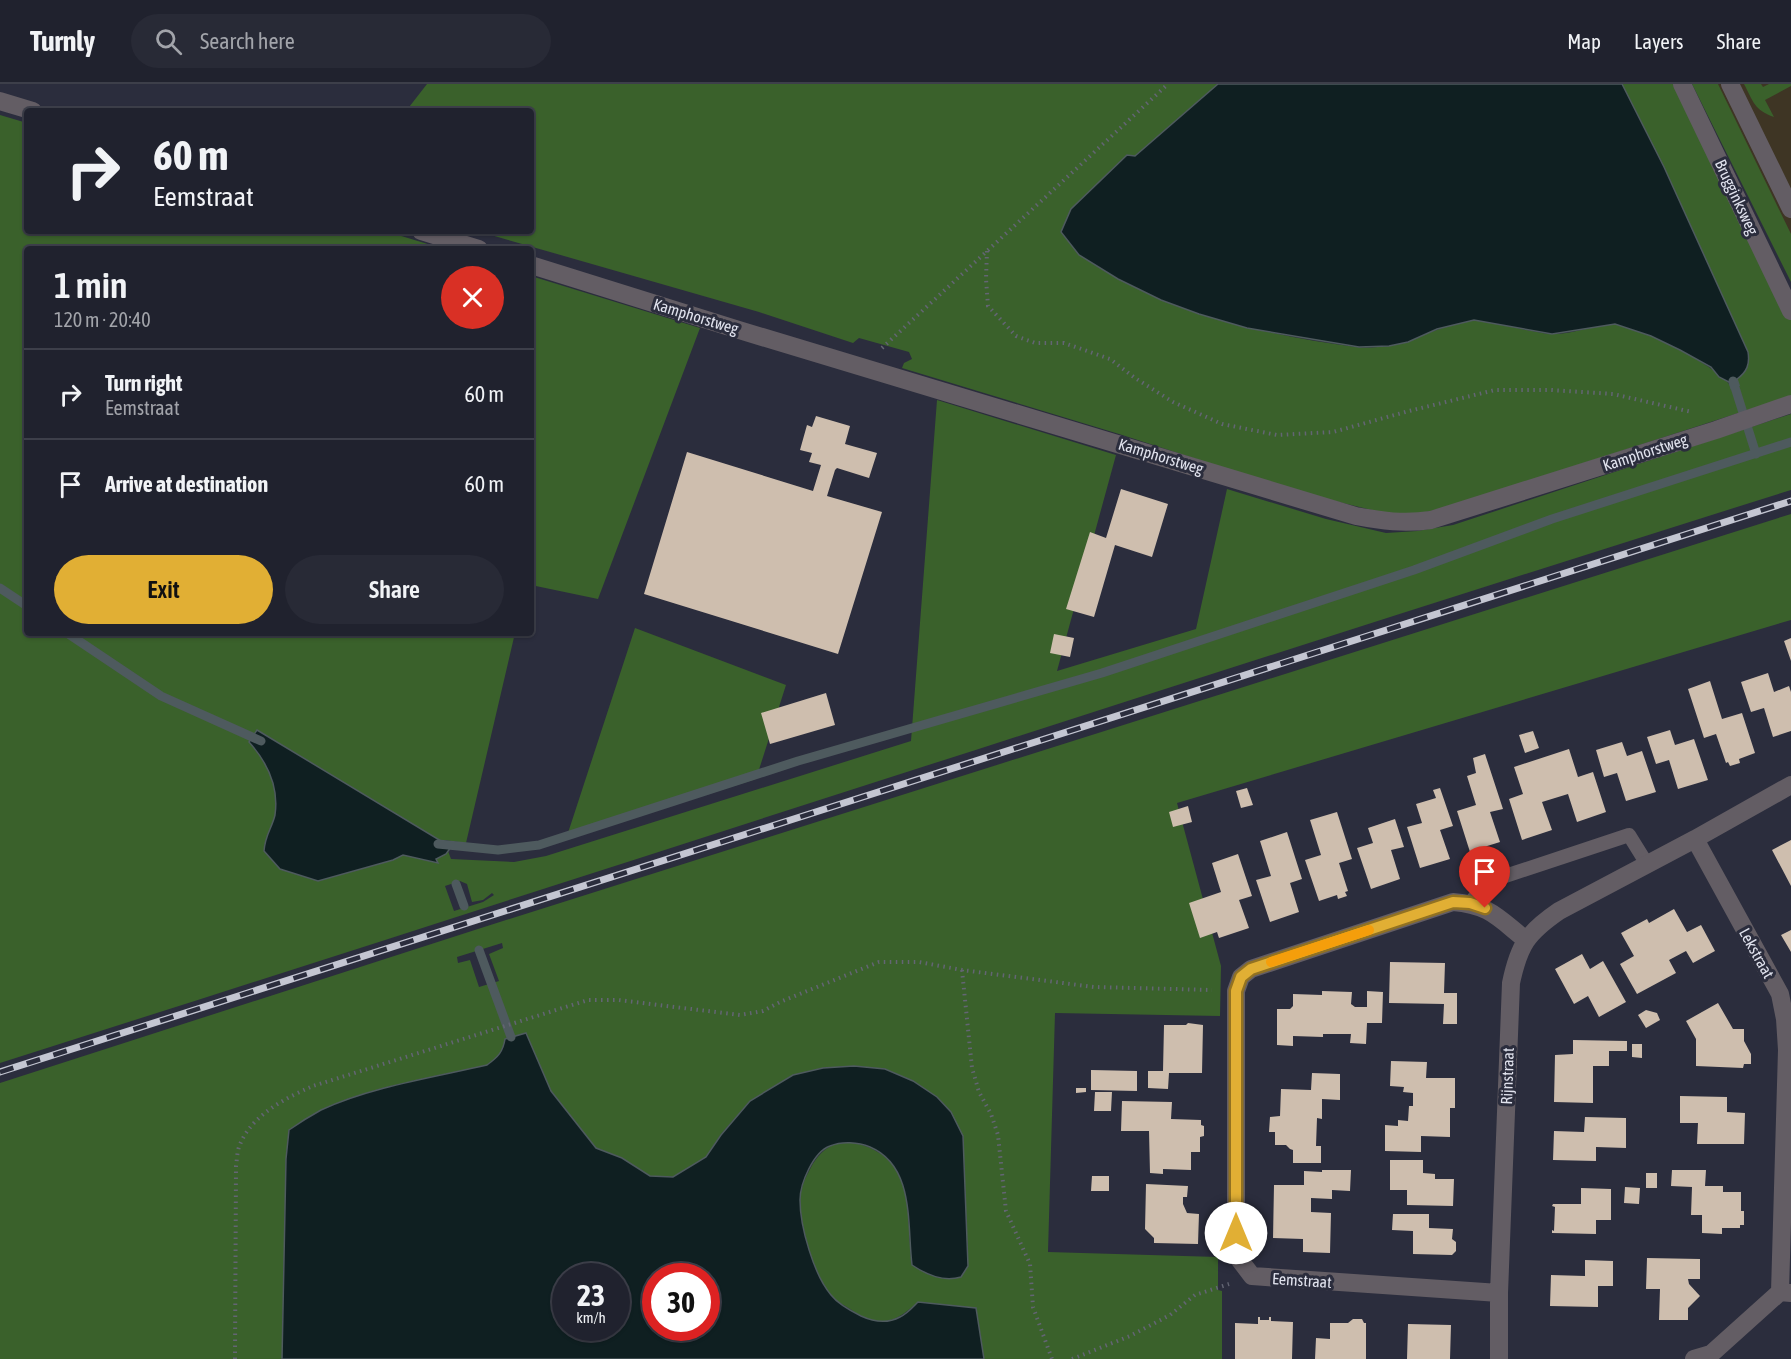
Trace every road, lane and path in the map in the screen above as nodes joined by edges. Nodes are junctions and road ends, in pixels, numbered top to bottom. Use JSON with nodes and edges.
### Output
{"nodes":[{"id":1,"x":1168,"y":84,"type":"edge"},
{"id":2,"x":1682,"y":84,"type":"edge"},
{"id":3,"x":1730,"y":84,"type":"edge"},
{"id":4,"x":0,"y":101,"type":"edge"},
{"id":5,"x":24,"y":108,"type":"edge"},
{"id":6,"x":1791,"y":209,"type":"edge"},
{"id":7,"x":431,"y":234,"type":"edge"},
{"id":8,"x":469,"y":246,"type":"edge"},
{"id":9,"x":987,"y":251,"type":"junction"},
{"id":10,"x":534,"y":266,"type":"edge"},
{"id":11,"x":1791,"y":310,"type":"edge"},
{"id":12,"x":862,"y":366,"type":"junction"},
{"id":13,"x":1791,"y":404,"type":"edge"},
{"id":14,"x":1716,"y":430,"type":"junction"},
{"id":15,"x":1791,"y":785,"type":"edge"},
{"id":16,"x":1695,"y":839,"type":"junction"},
{"id":17,"x":1647,"y":864,"type":"junction"},
{"id":18,"x":1470,"y":903,"type":"junction"},
{"id":19,"x":1526,"y":940,"type":"junction"},
{"id":20,"x":962,"y":970,"type":"junction"},
{"id":21,"x":1236,"y":991,"type":"junction"},
{"id":22,"x":1252,"y":1276,"type":"junction"},
{"id":23,"x":1499,"y":1293,"type":"junction"},
{"id":24,"x":1786,"y":1293,"type":"edge"},
{"id":25,"x":235,"y":1359,"type":"edge"},
{"id":26,"x":1052,"y":1359,"type":"edge"},
{"id":27,"x":1071,"y":1359,"type":"edge"},
{"id":28,"x":1499,"y":1359,"type":"edge"},
{"id":29,"x":1694,"y":1359,"type":"edge"}],
"edges":[{"from":1,"to":9,"type":"path"},
{"from":2,"to":11,"type":"street","name":"Brugginksweg"},
{"from":3,"to":6,"type":"street"},
{"from":4,"to":5,"type":"street"},
{"from":7,"to":8,"type":"street"},
{"from":9,"to":12,"type":"path"},
{"from":9,"to":14,"type":"path"},
{"from":10,"to":12,"type":"street","name":"Kamphorstweg"},
{"from":12,"to":14,"type":"street","name":"Kamphorstweg"},
{"from":13,"to":14,"type":"street","name":"Kamphorstweg"},
{"from":15,"to":16,"type":"street","name":"Rijnstraat"},
{"from":16,"to":17,"type":"street","name":"Rijnstraat"},
{"from":16,"to":24,"type":"street","name":"Lekstraat"},
{"from":17,"to":18,"type":"lane"},
{"from":17,"to":19,"type":"street","name":"Rijnstraat"},
{"from":18,"to":19,"type":"street"},
{"from":18,"to":21,"type":"street"},
{"from":19,"to":23,"type":"street","name":"Rijnstraat"},
{"from":20,"to":21,"type":"path"},
{"from":20,"to":25,"type":"path"},
{"from":20,"to":26,"type":"path"},
{"from":21,"to":22,"type":"street","name":"Eemstraat"},
{"from":22,"to":23,"type":"street","name":"Eemstraat"},
{"from":22,"to":27,"type":"path"},
{"from":23,"to":28,"type":"street","name":"Rijnstraat"},
{"from":24,"to":29,"type":"street"}]}
